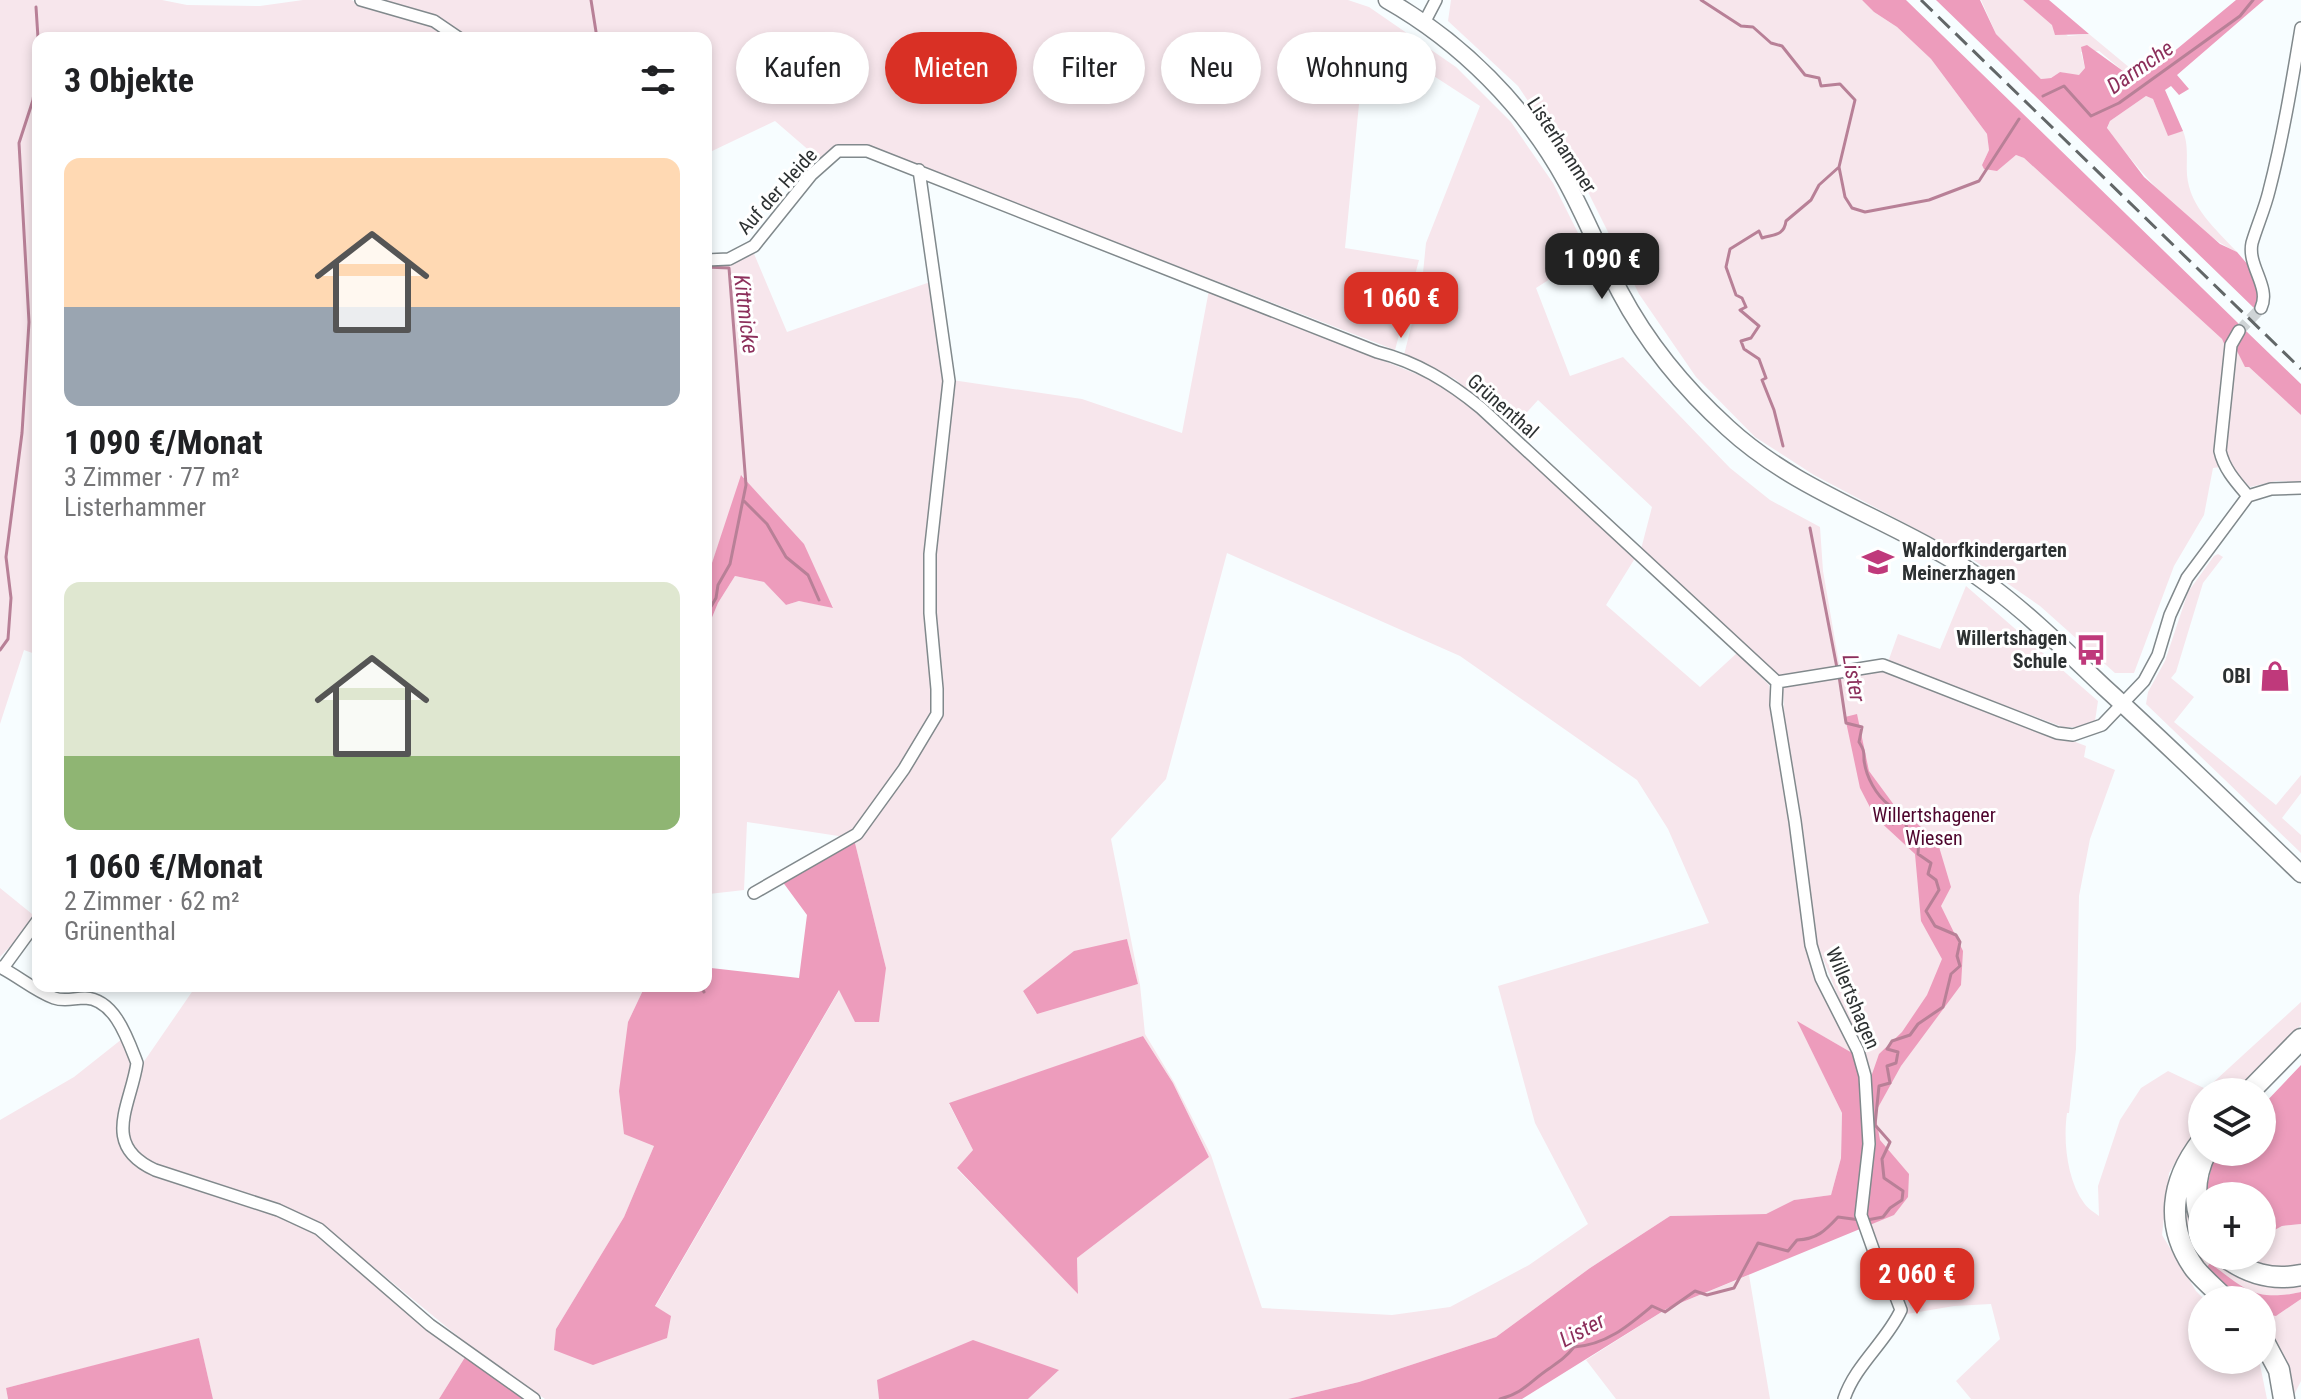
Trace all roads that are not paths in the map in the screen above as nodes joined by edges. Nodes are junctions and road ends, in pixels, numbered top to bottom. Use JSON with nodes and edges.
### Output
{"nodes":[{"id":1,"x":361,"y":0,"type":"edge"},
{"id":2,"x":1387,"y":0,"type":"edge"},
{"id":3,"x":1436,"y":0,"type":"edge"},
{"id":4,"x":1424,"y":23,"type":"junction"},
{"id":5,"x":2301,"y":28,"type":"edge"},
{"id":6,"x":450,"y":32,"type":"edge"},
{"id":7,"x":919,"y":170,"type":"junction"},
{"id":8,"x":712,"y":260,"type":"edge"},
{"id":9,"x":2261,"y":308,"type":"dead end"},
{"id":10,"x":2239,"y":331,"type":"tunnel mouth"},
{"id":11,"x":2301,"y":488,"type":"edge"},
{"id":12,"x":2248,"y":496,"type":"junction"},
{"id":13,"x":1777,"y":682,"type":"junction"},
{"id":14,"x":2122,"y":704,"type":"junction"},
{"id":15,"x":2301,"y":874,"type":"edge"},
{"id":16,"x":754,"y":893,"type":"dead end"},
{"id":17,"x":32,"y":928,"type":"edge"},
{"id":18,"x":1,"y":967,"type":"edge"},
{"id":19,"x":32,"y":985,"type":"edge"},
{"id":20,"x":45,"y":992,"type":"edge"},
{"id":21,"x":2301,"y":1039,"type":"edge"},
{"id":22,"x":2301,"y":1049,"type":"edge"},
{"id":23,"x":2263,"y":1078,"type":"edge"},
{"id":24,"x":2272,"y":1078,"type":"edge"},
{"id":25,"x":2188,"y":1160,"type":"edge"},
{"id":26,"x":2246,"y":1270,"type":"edge"},
{"id":27,"x":2301,"y":1275,"type":"edge"},
{"id":28,"x":2212,"y":1286,"type":"edge"},
{"id":29,"x":2276,"y":1364,"type":"edge"},
{"id":30,"x":534,"y":1399,"type":"edge"},
{"id":31,"x":1844,"y":1399,"type":"edge"},
{"id":32,"x":2284,"y":1399,"type":"edge"}],
"edges":[{"from":1,"to":6,"type":"street"},
{"from":2,"to":4,"type":"main road","name":"Listerhammer"},
{"from":3,"to":4,"type":"street"},
{"from":4,"to":14,"type":"main road","name":"Listerhammer"},
{"from":5,"to":9,"type":"street"},
{"from":7,"to":8,"type":"street","name":"Auf der Heide"},
{"from":7,"to":13,"type":"street","name":"Grünenthal"},
{"from":7,"to":16,"type":"street"},
{"from":10,"to":12,"type":"street"},
{"from":11,"to":12,"type":"street"},
{"from":12,"to":14,"type":"street"},
{"from":13,"to":14,"type":"street"},
{"from":13,"to":31,"type":"street","name":"Willertshagen"},
{"from":14,"to":15,"type":"main road","name":"Listerhammer"},
{"from":17,"to":18,"type":"street"},
{"from":18,"to":19,"type":"street"},
{"from":20,"to":30,"type":"street"},
{"from":21,"to":23,"type":"highway"},
{"from":22,"to":24,"type":"highway"},
{"from":25,"to":28,"type":"highway"},
{"from":26,"to":27,"type":"highway"},
{"from":29,"to":32,"type":"highway"}]}
